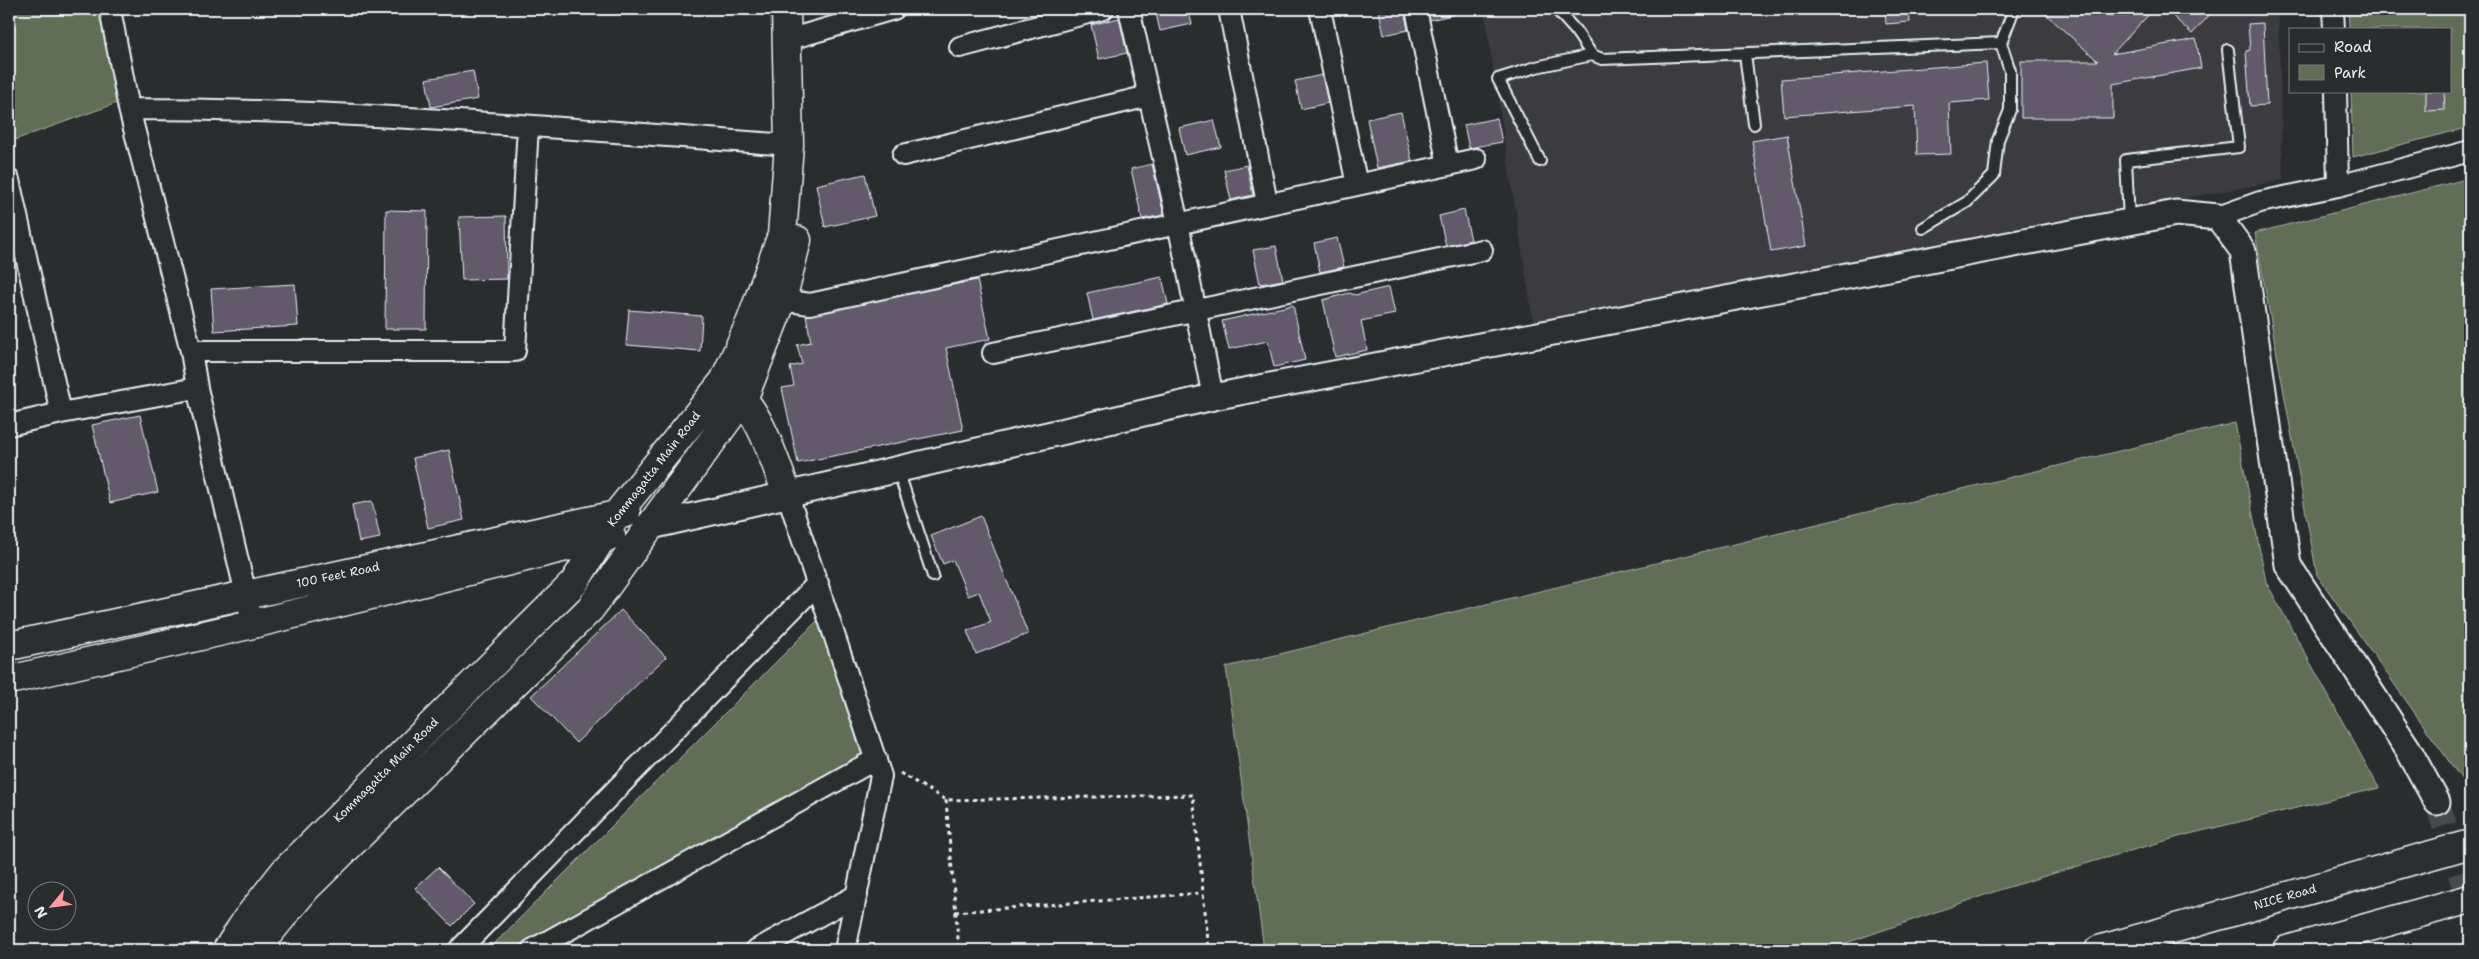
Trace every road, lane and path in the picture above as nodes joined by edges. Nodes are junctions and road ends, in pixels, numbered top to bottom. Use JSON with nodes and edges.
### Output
{"nodes":[{"id":1,"x":110,"y":9,"type":"edge"},
{"id":2,"x":786,"y":9,"type":"edge"},
{"id":3,"x":801,"y":9,"type":"edge"},
{"id":4,"x":894,"y":9,"type":"edge"},
{"id":5,"x":1103,"y":9,"type":"edge"},
{"id":6,"x":1129,"y":9,"type":"edge"},
{"id":7,"x":1229,"y":9,"type":"edge"},
{"id":8,"x":1320,"y":9,"type":"edge"},
{"id":9,"x":1416,"y":9,"type":"edge"},
{"id":10,"x":1556,"y":9,"type":"edge"},
{"id":11,"x":2014,"y":9,"type":"edge"},
{"id":12,"x":2333,"y":9,"type":"edge"},
{"id":13,"x":2334,"y":28,"type":"edge"},
{"id":14,"x":801,"y":36,"type":"junction"},
{"id":15,"x":2002,"y":43,"type":"junction"},
{"id":16,"x":960,"y":47,"type":"dead end"},
{"id":17,"x":2228,"y":50,"type":"dead end"},
{"id":18,"x":1746,"y":54,"type":"junction"},
{"id":19,"x":1592,"y":55,"type":"junction"},
{"id":20,"x":2336,"y":92,"type":"edge"},
{"id":21,"x":1149,"y":96,"type":"junction"},
{"id":22,"x":129,"y":109,"type":"junction"},
{"id":23,"x":1754,"y":124,"type":"dead end"},
{"id":24,"x":528,"y":126,"type":"junction"},
{"id":25,"x":789,"y":145,"type":"junction"},
{"id":26,"x":2470,"y":151,"type":"edge"},
{"id":27,"x":903,"y":155,"type":"dead end"},
{"id":28,"x":1476,"y":159,"type":"dead end"},
{"id":29,"x":1540,"y":161,"type":"dead end"},
{"id":30,"x":1448,"y":165,"type":"junction"},
{"id":31,"x":9,"y":180,"type":"edge"},
{"id":32,"x":1357,"y":185,"type":"junction"},
{"id":33,"x":2338,"y":186,"type":"junction"},
{"id":34,"x":1267,"y":203,"type":"junction"},
{"id":35,"x":2218,"y":217,"type":"junction"},
{"id":36,"x":2129,"y":222,"type":"junction"},
{"id":37,"x":1178,"y":223,"type":"junction"},
{"id":38,"x":1923,"y":228,"type":"dead end"},
{"id":39,"x":1482,"y":250,"type":"dead end"},
{"id":40,"x":782,"y":300,"type":"junction"},
{"id":41,"x":1196,"y":312,"type":"junction"},
{"id":42,"x":191,"y":351,"type":"junction"},
{"id":43,"x":993,"y":353,"type":"dead end"},
{"id":44,"x":197,"y":388,"type":"junction"},
{"id":45,"x":734,"y":389,"type":"junction"},
{"id":46,"x":1213,"y":397,"type":"junction"},
{"id":47,"x":61,"y":413,"type":"junction"},
{"id":48,"x":9,"y":425,"type":"edge"},
{"id":49,"x":898,"y":469,"type":"junction"},
{"id":50,"x":788,"y":496,"type":"junction"},
{"id":51,"x":667,"y":504,"type":"junction"},
{"id":52,"x":616,"y":515,"type":"junction"},
{"id":53,"x":651,"y":526,"type":"junction"},
{"id":54,"x":601,"y":538,"type":"junction"},
{"id":55,"x":933,"y":576,"type":"dead end"},
{"id":56,"x":818,"y":583,"type":"junction"},
{"id":57,"x":245,"y":596,"type":"junction"},
{"id":58,"x":253,"y":624,"type":"junction"},
{"id":59,"x":9,"y":646,"type":"edge"},
{"id":60,"x":9,"y":680,"type":"edge"},
{"id":61,"x":876,"y":759,"type":"junction"},
{"id":62,"x":946,"y":800,"type":"junction"},
{"id":63,"x":2437,"y":802,"type":"tunnel mouth"},
{"id":64,"x":2470,"y":844,"type":"edge"},
{"id":65,"x":1202,"y":892,"type":"junction"},
{"id":66,"x":857,"y":895,"type":"junction"},
{"id":67,"x":2470,"y":898,"type":"edge"},
{"id":68,"x":955,"y":912,"type":"junction"},
{"id":69,"x":259,"y":939,"type":"edge"},
{"id":70,"x":227,"y":950,"type":"edge"},
{"id":71,"x":459,"y":950,"type":"edge"},
{"id":72,"x":532,"y":950,"type":"edge"},
{"id":73,"x":756,"y":950,"type":"edge"},
{"id":74,"x":846,"y":950,"type":"edge"},
{"id":75,"x":959,"y":950,"type":"edge"},
{"id":76,"x":1209,"y":950,"type":"edge"},
{"id":77,"x":2100,"y":950,"type":"edge"},
{"id":78,"x":2287,"y":950,"type":"edge"}],
"edges":[{"from":1,"to":22,"type":"street"},
{"from":2,"to":25,"type":"main road","name":"Kommagatta Main Road"},
{"from":3,"to":14,"type":"main road","name":"Kommagatta Main Road"},
{"from":4,"to":14,"type":"street"},
{"from":5,"to":16,"type":"street"},
{"from":6,"to":21,"type":"street"},
{"from":7,"to":34,"type":"street"},
{"from":8,"to":32,"type":"street"},
{"from":9,"to":30,"type":"street"},
{"from":10,"to":19,"type":"lane"},
{"from":11,"to":15,"type":"lane"},
{"from":12,"to":13,"type":"street"},
{"from":14,"to":40,"type":"main road","name":"Kommagatta Main Road"},
{"from":15,"to":18,"type":"lane"},
{"from":15,"to":38,"type":"lane"},
{"from":17,"to":36,"type":"lane"},
{"from":18,"to":19,"type":"lane"},
{"from":18,"to":23,"type":"lane"},
{"from":19,"to":29,"type":"lane"},
{"from":20,"to":33,"type":"street"},
{"from":21,"to":27,"type":"street"},
{"from":21,"to":37,"type":"street"},
{"from":22,"to":24,"type":"street"},
{"from":22,"to":42,"type":"street"},
{"from":24,"to":25,"type":"street"},
{"from":24,"to":42,"type":"street"},
{"from":25,"to":45,"type":"main road","name":"Kommagatta Main Road"},
{"from":26,"to":33,"type":"street"},
{"from":28,"to":30,"type":"street"},
{"from":30,"to":32,"type":"street"},
{"from":31,"to":47,"type":"street"},
{"from":32,"to":34,"type":"street"},
{"from":33,"to":35,"type":"street"},
{"from":34,"to":37,"type":"street"},
{"from":35,"to":36,"type":"street"},
{"from":35,"to":63,"type":"street"},
{"from":36,"to":46,"type":"street"},
{"from":37,"to":40,"type":"street"},
{"from":37,"to":41,"type":"street"},
{"from":39,"to":41,"type":"street"},
{"from":40,"to":45,"type":"main road","name":"Kommagatta Main Road"},
{"from":41,"to":43,"type":"street"},
{"from":41,"to":46,"type":"street"},
{"from":42,"to":44,"type":"street"},
{"from":44,"to":47,"type":"street"},
{"from":44,"to":57,"type":"street"},
{"from":45,"to":50,"type":"main road"},
{"from":45,"to":51,"type":"main road","name":"Kommagatta Main Road"},
{"from":45,"to":52,"type":"main road","name":"Kommagatta Main Road"},
{"from":46,"to":49,"type":"street"},
{"from":47,"to":48,"type":"street"},
{"from":49,"to":50,"type":"street"},
{"from":49,"to":55,"type":"lane"},
{"from":50,"to":53,"type":"street"},
{"from":50,"to":56,"type":"street"},
{"from":51,"to":52,"type":"main road","name":"100 Feet Road"},
{"from":51,"to":53,"type":"main road","name":"Kommagatta Main Road"},
{"from":52,"to":54,"type":"main road","name":"Kommagatta Main Road"},
{"from":52,"to":57,"type":"main road","name":"100 Feet Road"},
{"from":53,"to":54,"type":"main road","name":"100 Feet Road"},
{"from":53,"to":69,"type":"main road","name":"Kommagatta Main Road"},
{"from":54,"to":58,"type":"main road","name":"100 Feet Road"},
{"from":54,"to":69,"type":"main road","name":"Kommagatta Main Road"},
{"from":56,"to":61,"type":"street"},
{"from":56,"to":71,"type":"street"},
{"from":57,"to":58,"type":"street"},
{"from":57,"to":59,"type":"main road","name":"100 Feet Road"},
{"from":58,"to":60,"type":"main road","name":"100 Feet Road"},
{"from":61,"to":62,"type":"path"},
{"from":61,"to":66,"type":"street"},
{"from":61,"to":72,"type":"street"},
{"from":62,"to":65,"type":"path"},
{"from":62,"to":68,"type":"path"},
{"from":64,"to":77,"type":"main road","name":"NICE Road"},
{"from":65,"to":68,"type":"path"},
{"from":65,"to":76,"type":"path"},
{"from":66,"to":73,"type":"street"},
{"from":66,"to":74,"type":"street"},
{"from":67,"to":78,"type":"main road"},
{"from":68,"to":75,"type":"path"},
{"from":69,"to":70,"type":"main road","name":"Kommagatta Main Road"}]}
